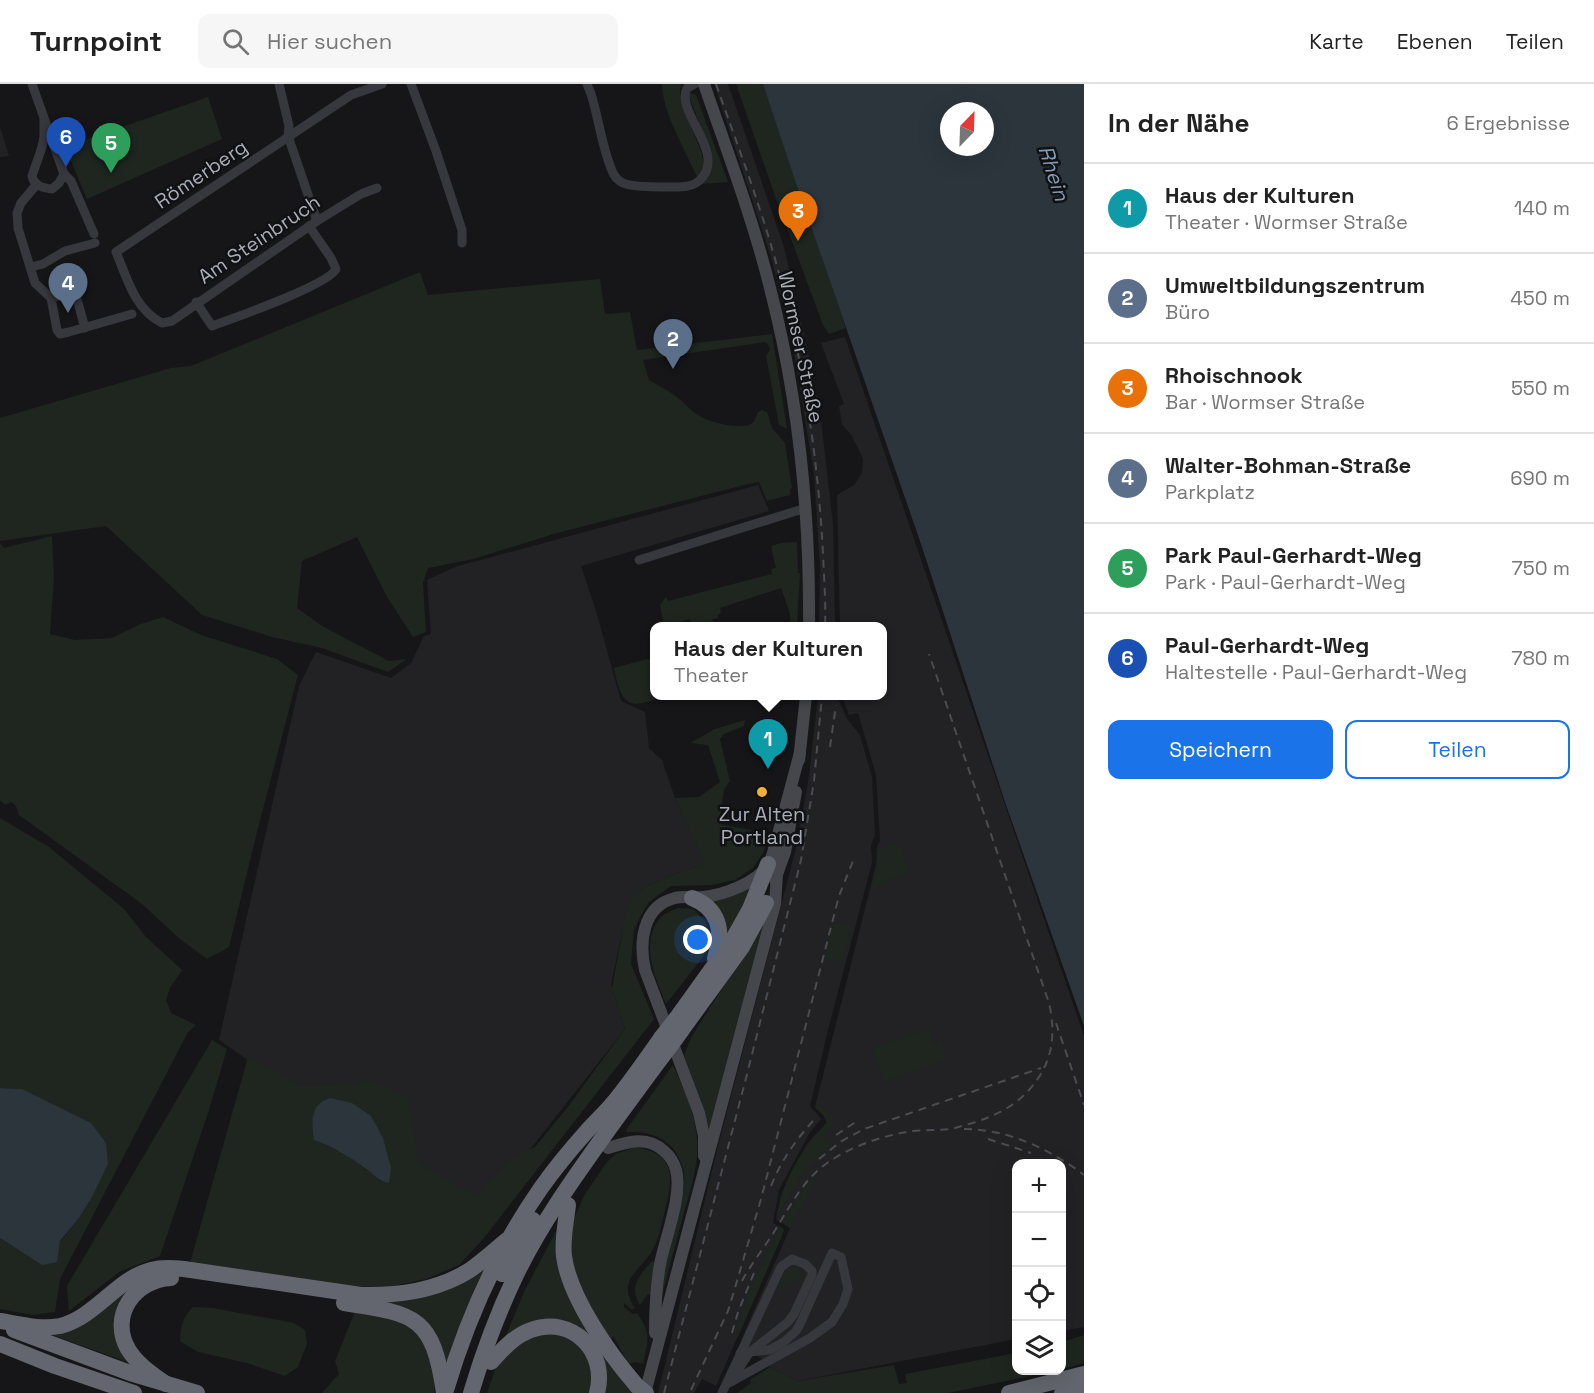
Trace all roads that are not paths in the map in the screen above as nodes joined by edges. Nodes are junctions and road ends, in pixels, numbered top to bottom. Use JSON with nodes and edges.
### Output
{"nodes":[{"id":1,"x":32,"y":84,"type":"edge"},
{"id":2,"x":279,"y":84,"type":"edge"},
{"id":3,"x":382,"y":84,"type":"edge"},
{"id":4,"x":411,"y":84,"type":"edge"},
{"id":5,"x":587,"y":84,"type":"edge"},
{"id":6,"x":695,"y":84,"type":"edge"},
{"id":7,"x":704,"y":84,"type":"edge"},
{"id":8,"x":44,"y":119,"type":"junction"},
{"id":9,"x":288,"y":136,"type":"junction"},
{"id":10,"x":65,"y":175,"type":"junction"},
{"id":11,"x":37,"y":184,"type":"junction"},
{"id":12,"x":377,"y":188,"type":"dead end"},
{"id":13,"x":313,"y":223,"type":"junction"},
{"id":14,"x":462,"y":243,"type":"dead end"},
{"id":15,"x":31,"y":267,"type":"junction"},
{"id":16,"x":51,"y":298,"type":"junction"},
{"id":17,"x":196,"y":302,"type":"junction"},
{"id":18,"x":132,"y":314,"type":"dead end"},
{"id":19,"x":162,"y":323,"type":"joint"},
{"id":20,"x":85,"y":328,"type":"junction"},
{"id":21,"x":806,"y":508,"type":"junction"},
{"id":22,"x":639,"y":560,"type":"dead end"},
{"id":23,"x":809,"y":622,"type":"edge"},
{"id":24,"x":806,"y":700,"type":"edge"},
{"id":25,"x":773,"y":869,"type":"junction"},
{"id":26,"x":692,"y":898,"type":"junction"},
{"id":27,"x":766,"y":903,"type":"junction"},
{"id":28,"x":767,"y":933,"type":"junction"},
{"id":29,"x":712,"y":971,"type":"junction"},
{"id":30,"x":679,"y":1025,"type":"junction"},
{"id":31,"x":667,"y":1047,"type":"junction"},
{"id":32,"x":609,"y":1108,"type":"junction"},
{"id":33,"x":608,"y":1148,"type":"junction"},
{"id":34,"x":701,"y":1181,"type":"junction"},
{"id":35,"x":568,"y":1205,"type":"junction"},
{"id":36,"x":507,"y":1240,"type":"junction"},
{"id":37,"x":0,"y":1323,"type":"edge"},
{"id":38,"x":0,"y":1344,"type":"edge"},
{"id":39,"x":655,"y":1349,"type":"junction"},
{"id":40,"x":743,"y":1353,"type":"junction"},
{"id":41,"x":491,"y":1362,"type":"junction"},
{"id":42,"x":769,"y":1362,"type":"junction"},
{"id":43,"x":1084,"y":1374,"type":"edge"},
{"id":44,"x":166,"y":1384,"type":"junction"},
{"id":45,"x":1084,"y":1387,"type":"edge"},
{"id":46,"x":725,"y":1389,"type":"edge"},
{"id":47,"x":642,"y":1391,"type":"edge"},
{"id":48,"x":134,"y":1393,"type":"edge"},
{"id":49,"x":197,"y":1393,"type":"edge"},
{"id":50,"x":445,"y":1393,"type":"edge"},
{"id":51,"x":456,"y":1393,"type":"edge"},
{"id":52,"x":471,"y":1393,"type":"edge"},
{"id":53,"x":481,"y":1393,"type":"edge"},
{"id":54,"x":597,"y":1393,"type":"edge"},
{"id":55,"x":1009,"y":1393,"type":"edge"},
{"id":56,"x":1062,"y":1393,"type":"edge"}],
"edges":[{"from":1,"to":8,"type":"street"},
{"from":2,"to":9,"type":"street"},
{"from":3,"to":9,"type":"street","name":"Römerberg"},
{"from":4,"to":14,"type":"street"},
{"from":5,"to":6,"type":"street"},
{"from":7,"to":21,"type":"main road","name":"Wormser Straße"},
{"from":8,"to":10,"type":"street"},
{"from":8,"to":11,"type":"street"},
{"from":9,"to":13,"type":"street"},
{"from":9,"to":19,"type":"street","name":"Römerberg"},
{"from":10,"to":11,"type":"street"},
{"from":10,"to":15,"type":"street"},
{"from":11,"to":15,"type":"street"},
{"from":12,"to":13,"type":"street","name":"Am Steinbruch"},
{"from":13,"to":17,"type":"street","name":"Am Steinbruch"},
{"from":13,"to":17,"type":"street"},
{"from":15,"to":16,"type":"street"},
{"from":16,"to":20,"type":"street"},
{"from":16,"to":20,"type":"street"},
{"from":17,"to":19,"type":"street","name":"Am Steinbruch"},
{"from":18,"to":20,"type":"street"},
{"from":21,"to":22,"type":"street"},
{"from":21,"to":23,"type":"main road","name":"Wormser Straße"},
{"from":24,"to":25,"type":"main road"},
{"from":25,"to":26,"type":"main road"},
{"from":25,"to":27,"type":"main road"},
{"from":25,"to":28,"type":"main road"},
{"from":25,"to":29,"type":"highway"},
{"from":26,"to":29,"type":"highway"},
{"from":26,"to":34,"type":"main road"},
{"from":27,"to":28,"type":"main road"},
{"from":27,"to":30,"type":"highway"},
{"from":28,"to":34,"type":"main road"},
{"from":29,"to":30,"type":"highway"},
{"from":30,"to":31,"type":"highway","bridge":true},
{"from":31,"to":32,"type":"highway"},
{"from":31,"to":33,"type":"highway"},
{"from":31,"to":52,"type":"highway"},
{"from":32,"to":36,"type":"highway"},
{"from":32,"to":51,"type":"highway"},
{"from":33,"to":35,"type":"highway"},
{"from":33,"to":39,"type":"main road"},
{"from":34,"to":39,"type":"main road"},
{"from":35,"to":41,"type":"highway"},
{"from":35,"to":47,"type":"highway"},
{"from":36,"to":37,"type":"highway"},
{"from":36,"to":50,"type":"highway"},
{"from":37,"to":44,"type":"highway"},
{"from":38,"to":48,"type":"highway"},
{"from":39,"to":47,"type":"main road"},
{"from":40,"to":40,"type":"street"},
{"from":40,"to":42,"type":"street"},
{"from":40,"to":42,"type":"street"},
{"from":40,"to":46,"type":"street"},
{"from":40,"to":46,"type":"street"},
{"from":41,"to":53,"type":"highway"},
{"from":41,"to":54,"type":"highway"},
{"from":42,"to":46,"type":"street"},
{"from":43,"to":55,"type":"highway"},
{"from":44,"to":49,"type":"highway"},
{"from":44,"to":50,"type":"highway"},
{"from":45,"to":56,"type":"highway"}]}
